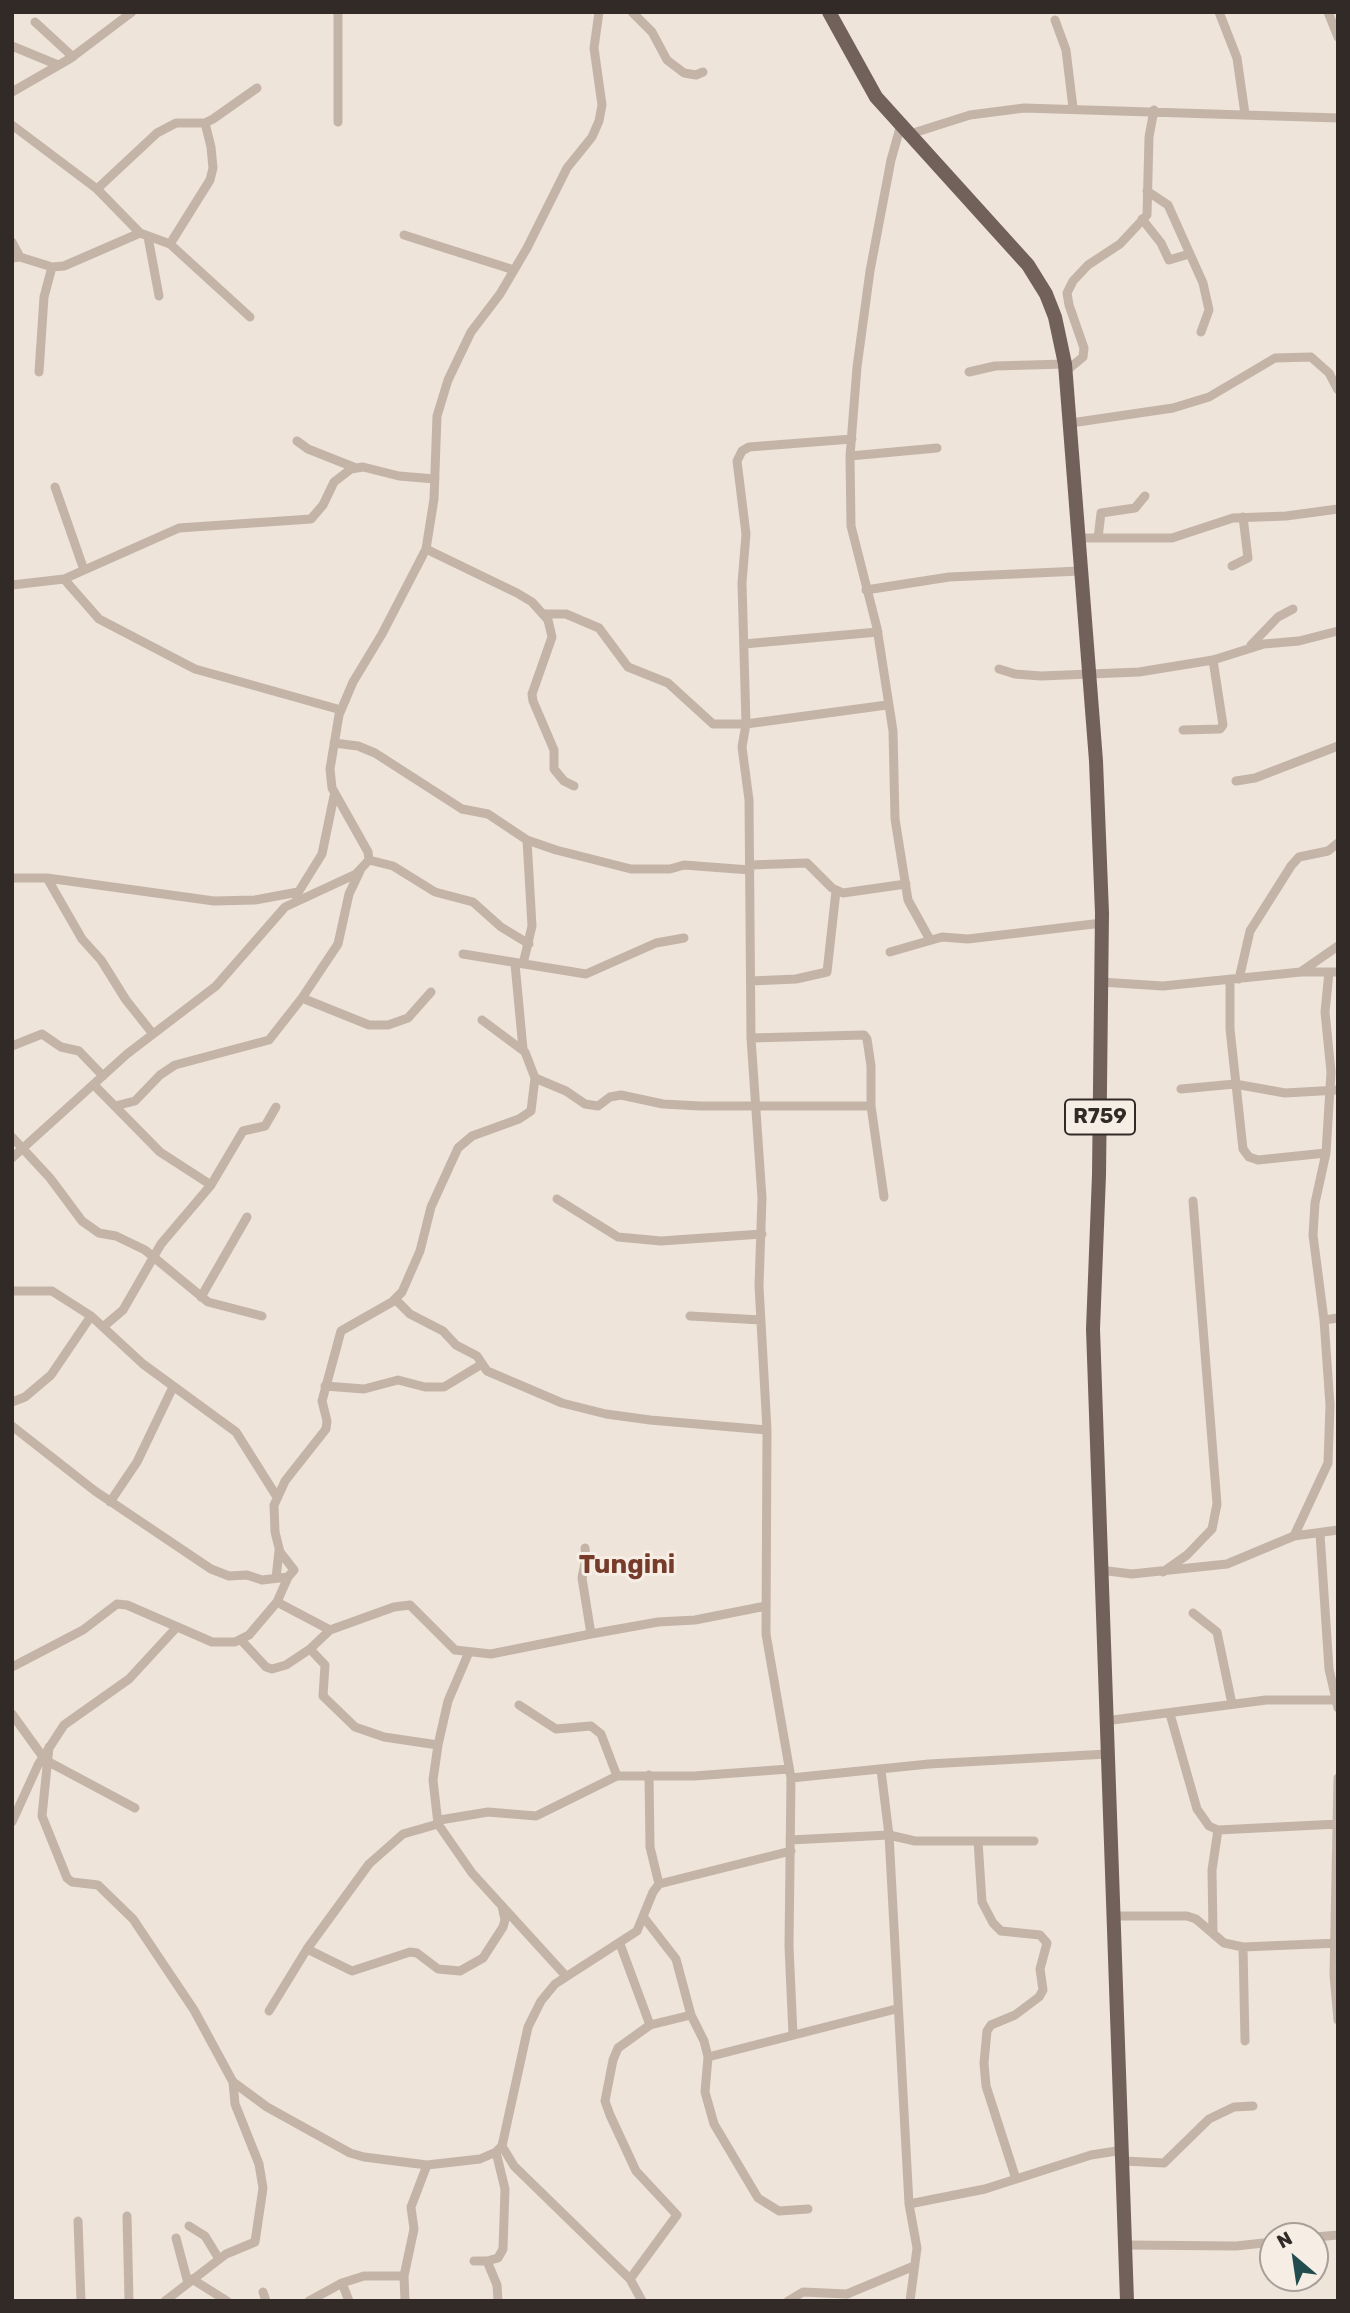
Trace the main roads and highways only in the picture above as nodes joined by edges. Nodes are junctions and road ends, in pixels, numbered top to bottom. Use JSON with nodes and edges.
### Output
{"nodes":[{"id":1,"x":830,"y":12,"type":"edge"},
{"id":2,"x":1127,"y":2301,"type":"edge"}],
"edges":[{"from":1,"to":2,"type":"main road","number":"R759"}]}
